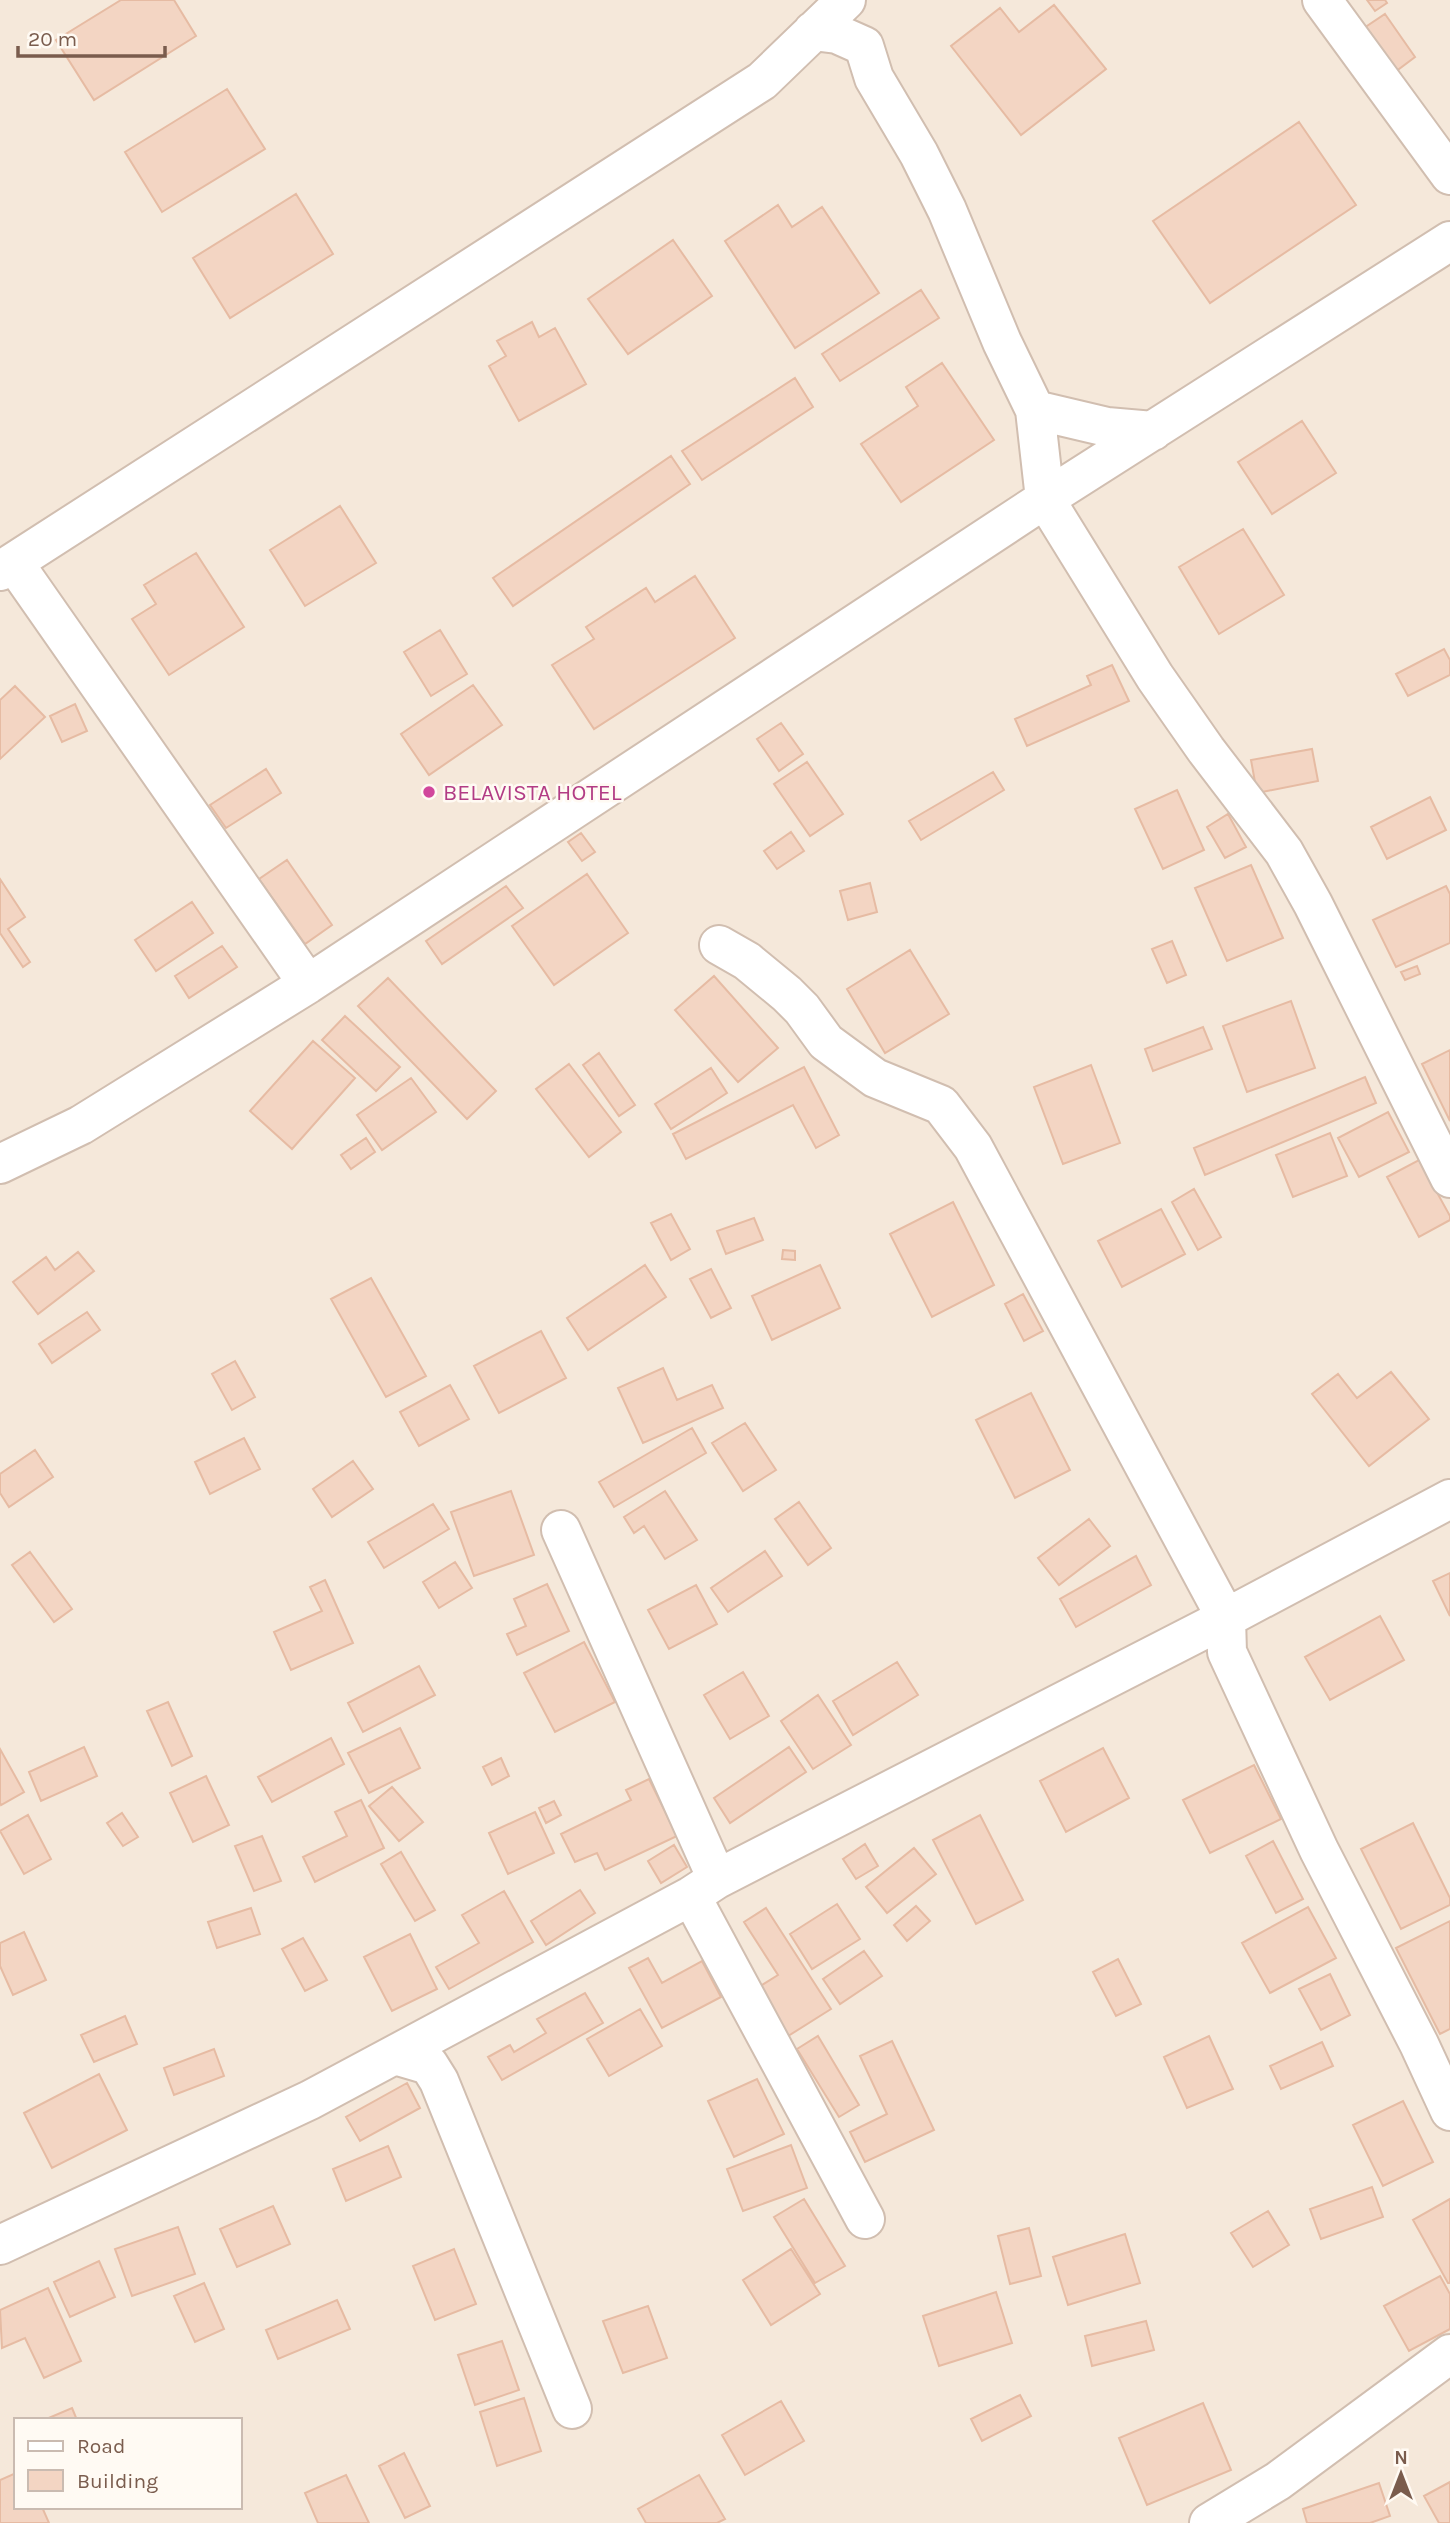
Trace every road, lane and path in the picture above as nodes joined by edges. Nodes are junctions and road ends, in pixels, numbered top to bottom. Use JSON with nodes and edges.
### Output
{"nodes":[{"id":1,"x":846,"y":0,"type":"edge"},
{"id":2,"x":864,"y":0,"type":"edge"},
{"id":3,"x":1322,"y":0,"type":"edge"},
{"id":4,"x":813,"y":31,"type":"junction"},
{"id":5,"x":864,"y":46,"type":"junction"},
{"id":6,"x":1450,"y":175,"type":"edge"},
{"id":7,"x":1450,"y":241,"type":"edge"},
{"id":8,"x":1035,"y":410,"type":"junction"},
{"id":9,"x":1153,"y":430,"type":"junction"},
{"id":10,"x":1045,"y":499,"type":"junction"},
{"id":11,"x":7,"y":567,"type":"edge"},
{"id":12,"x":719,"y":945,"type":"dead end"},
{"id":13,"x":308,"y":984,"type":"junction"},
{"id":14,"x":0,"y":1164,"type":"edge"},
{"id":15,"x":1450,"y":1178,"type":"edge"},
{"id":16,"x":1450,"y":1499,"type":"edge"},
{"id":17,"x":561,"y":1530,"type":"dead end"},
{"id":18,"x":1226,"y":1618,"type":"junction"},
{"id":19,"x":704,"y":1887,"type":"junction"},
{"id":20,"x":395,"y":2055,"type":"junction"},
{"id":21,"x":1450,"y":2111,"type":"edge"},
{"id":22,"x":865,"y":2219,"type":"dead end"},
{"id":23,"x":0,"y":2245,"type":"edge"},
{"id":24,"x":1450,"y":2354,"type":"edge"},
{"id":25,"x":572,"y":2409,"type":"dead end"},
{"id":26,"x":1209,"y":2523,"type":"edge"}],
"edges":[{"from":1,"to":4,"type":"street"},
{"from":2,"to":5,"type":"street"},
{"from":3,"to":6,"type":"street"},
{"from":4,"to":5,"type":"street"},
{"from":4,"to":11,"type":"street"},
{"from":5,"to":8,"type":"street"},
{"from":7,"to":9,"type":"street"},
{"from":8,"to":9,"type":"street"},
{"from":8,"to":10,"type":"street"},
{"from":9,"to":10,"type":"street"},
{"from":10,"to":13,"type":"street"},
{"from":10,"to":15,"type":"street"},
{"from":11,"to":13,"type":"street"},
{"from":12,"to":18,"type":"street"},
{"from":13,"to":14,"type":"street"},
{"from":16,"to":18,"type":"street"},
{"from":17,"to":19,"type":"street"},
{"from":18,"to":19,"type":"street"},
{"from":18,"to":21,"type":"street"},
{"from":19,"to":20,"type":"street"},
{"from":19,"to":22,"type":"street"},
{"from":20,"to":23,"type":"street"},
{"from":20,"to":25,"type":"street"},
{"from":24,"to":26,"type":"street"}]}
